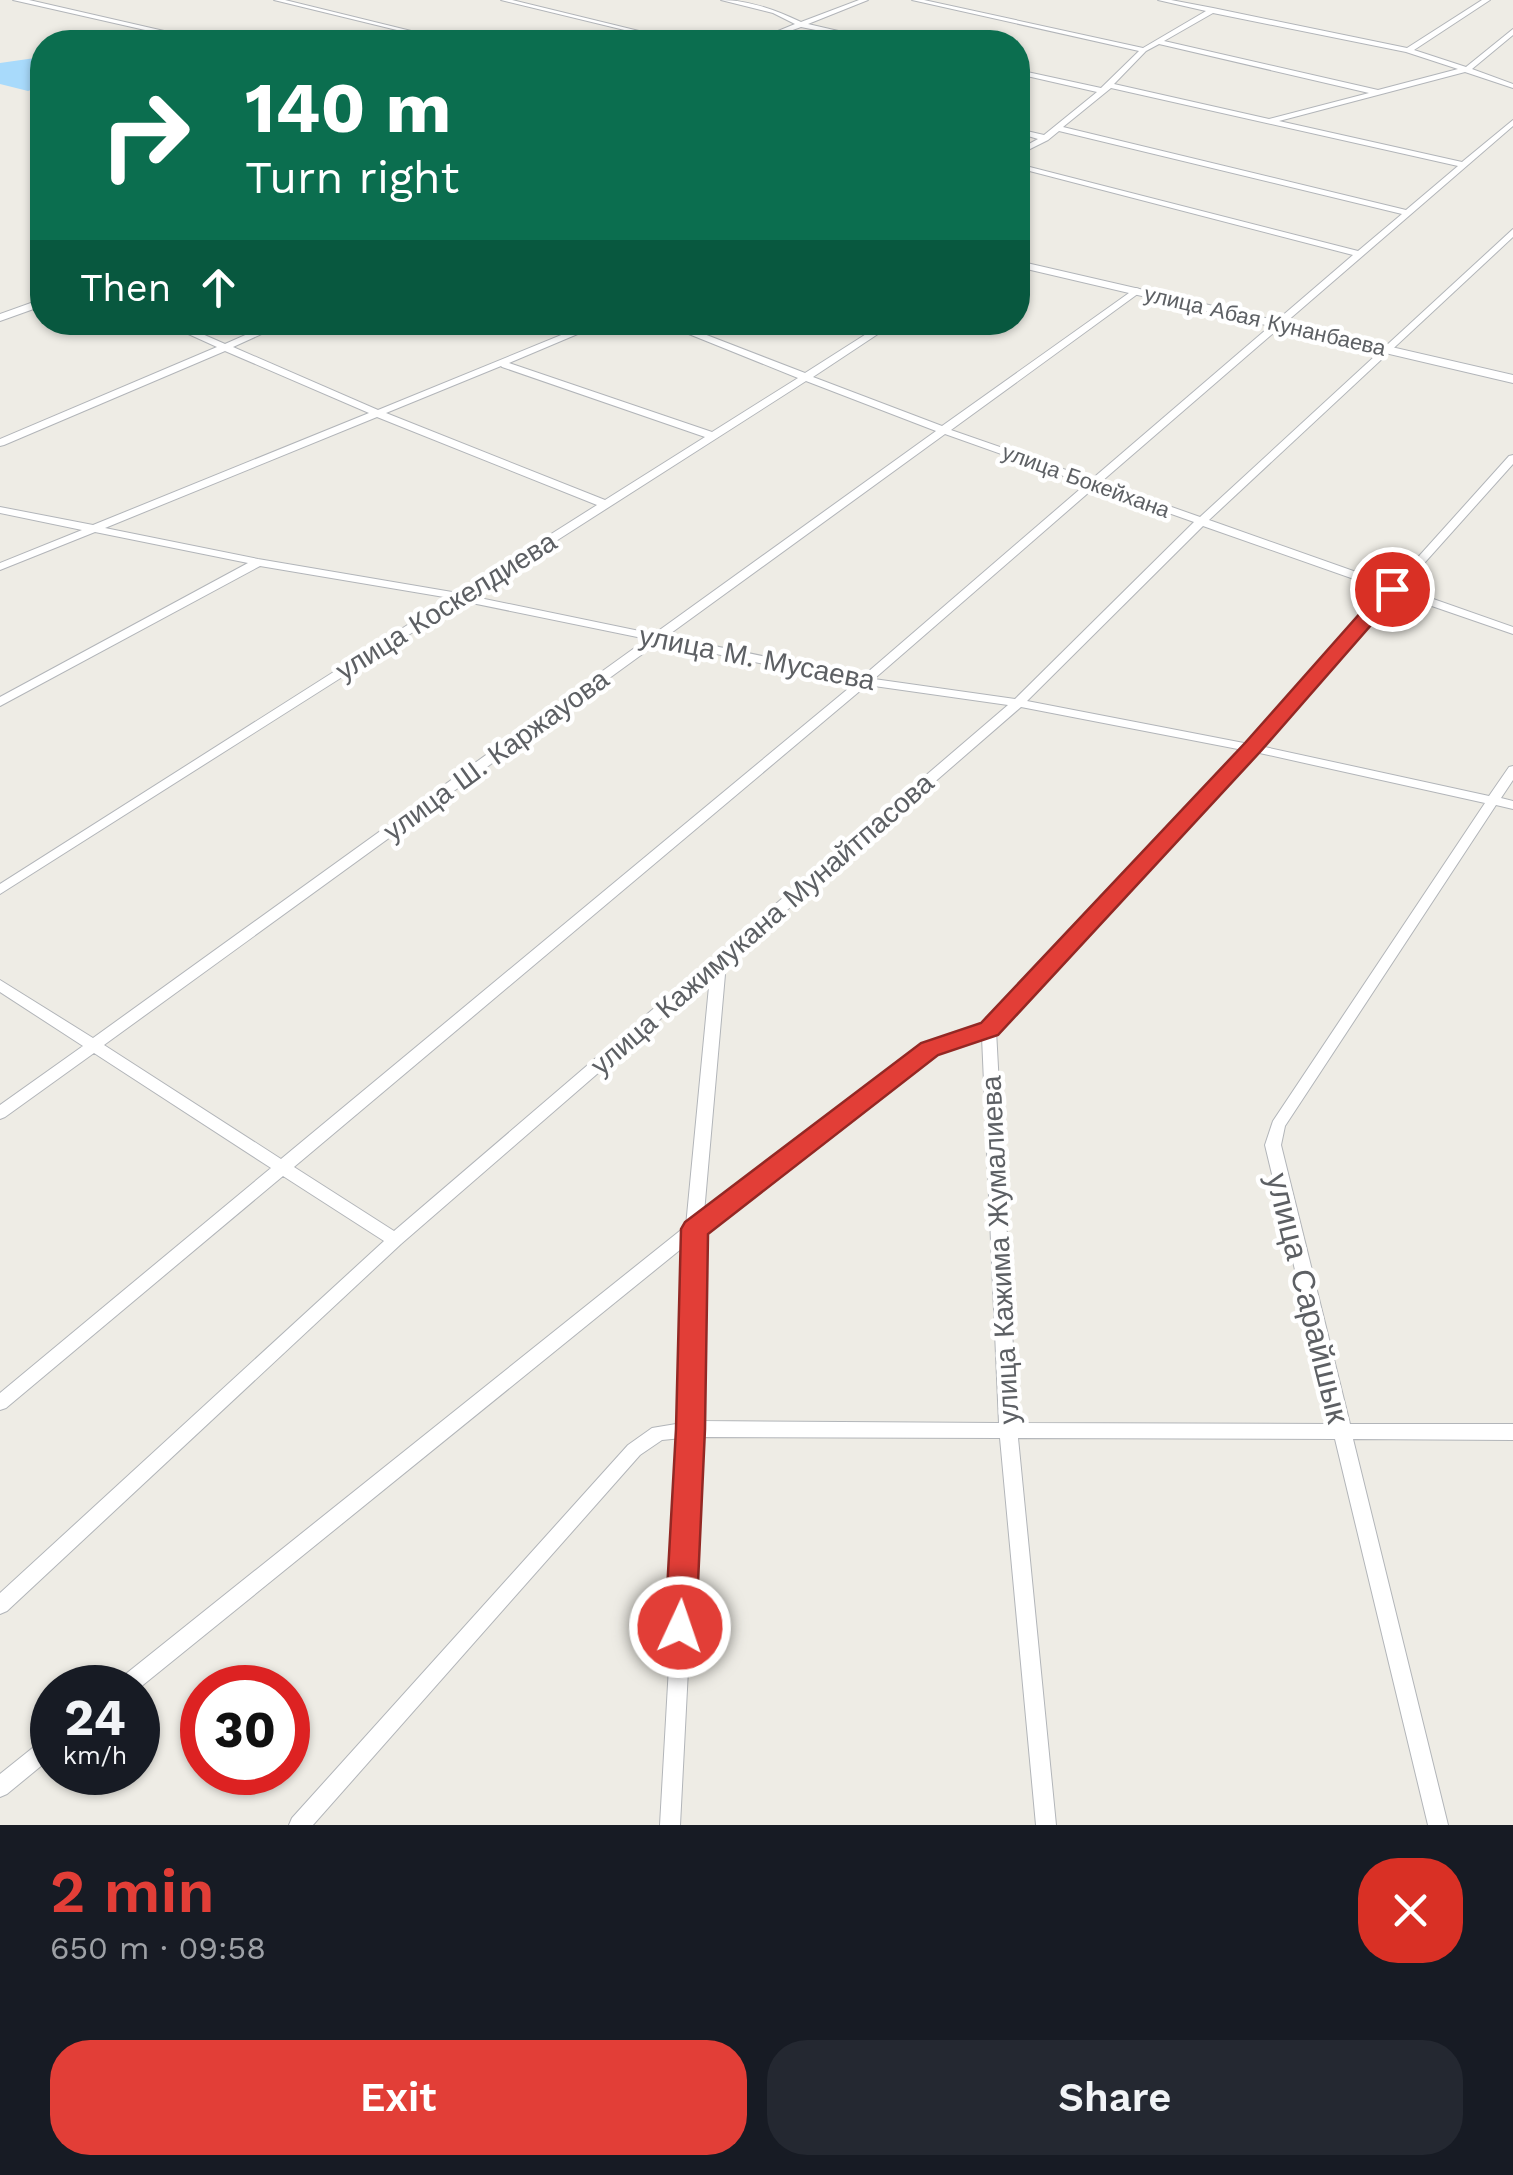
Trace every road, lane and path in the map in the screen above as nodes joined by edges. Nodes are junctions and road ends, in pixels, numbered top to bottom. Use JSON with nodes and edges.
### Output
{"nodes":[{"id":1,"x":16,"y":0,"type":"edge"},
{"id":2,"x":277,"y":0,"type":"edge"},
{"id":3,"x":504,"y":0,"type":"edge"},
{"id":4,"x":724,"y":0,"type":"edge"},
{"id":5,"x":866,"y":0,"type":"edge"},
{"id":6,"x":915,"y":0,"type":"edge"},
{"id":7,"x":1162,"y":0,"type":"edge"},
{"id":8,"x":1210,"y":0,"type":"edge"},
{"id":9,"x":1487,"y":0,"type":"edge"},
{"id":10,"x":35,"y":2,"type":"edge"},
{"id":11,"x":1198,"y":7,"type":"junction"},
{"id":12,"x":1213,"y":10,"type":"junction"},
{"id":13,"x":802,"y":25,"type":"junction"},
{"id":14,"x":156,"y":30,"type":"edge"},
{"id":15,"x":403,"y":30,"type":"edge"},
{"id":16,"x":631,"y":30,"type":"edge"},
{"id":17,"x":788,"y":30,"type":"edge"},
{"id":18,"x":826,"y":30,"type":"edge"},
{"id":19,"x":1513,"y":31,"type":"edge"},
{"id":20,"x":1158,"y":42,"type":"junction"},
{"id":21,"x":1144,"y":50,"type":"junction"},
{"id":22,"x":1408,"y":50,"type":"junction"},
{"id":23,"x":1468,"y":68,"type":"junction"},
{"id":24,"x":1030,"y":74,"type":"edge"},
{"id":25,"x":1513,"y":86,"type":"edge"},
{"id":26,"x":1106,"y":88,"type":"junction"},
{"id":27,"x":1379,"y":92,"type":"junction"},
{"id":28,"x":1267,"y":122,"type":"junction"},
{"id":29,"x":1513,"y":122,"type":"edge"},
{"id":30,"x":1058,"y":128,"type":"junction"},
{"id":31,"x":1030,"y":134,"type":"edge"},
{"id":32,"x":1045,"y":138,"type":"junction"},
{"id":33,"x":1030,"y":147,"type":"edge"},
{"id":34,"x":1461,"y":164,"type":"junction"},
{"id":35,"x":1030,"y":169,"type":"edge"},
{"id":36,"x":1405,"y":212,"type":"junction"},
{"id":37,"x":1513,"y":232,"type":"edge"},
{"id":38,"x":1356,"y":254,"type":"junction"},
{"id":39,"x":1030,"y":267,"type":"edge"},
{"id":40,"x":1136,"y":292,"type":"junction"},
{"id":41,"x":30,"y":307,"type":"edge"},
{"id":42,"x":0,"y":318,"type":"edge"},
{"id":43,"x":1276,"y":323,"type":"junction"},
{"id":44,"x":196,"y":335,"type":"edge"},
{"id":45,"x":254,"y":335,"type":"edge"},
{"id":46,"x":573,"y":335,"type":"edge"},
{"id":47,"x":697,"y":335,"type":"edge"},
{"id":48,"x":872,"y":335,"type":"edge"},
{"id":49,"x":225,"y":348,"type":"junction"},
{"id":50,"x":1386,"y":349,"type":"junction"},
{"id":51,"x":506,"y":365,"type":"junction"},
{"id":52,"x":806,"y":378,"type":"junction"},
{"id":53,"x":1513,"y":380,"type":"edge"},
{"id":54,"x":378,"y":414,"type":"junction"},
{"id":55,"x":945,"y":431,"type":"junction"},
{"id":56,"x":713,"y":436,"type":"junction"},
{"id":57,"x":0,"y":443,"type":"edge"},
{"id":58,"x":1513,"y":458,"type":"edge"},
{"id":59,"x":1090,"y":482,"type":"junction"},
{"id":60,"x":606,"y":505,"type":"junction"},
{"id":61,"x":0,"y":510,"type":"edge"},
{"id":62,"x":1200,"y":522,"type":"junction"},
{"id":63,"x":96,"y":529,"type":"junction"},
{"id":64,"x":258,"y":562,"type":"junction"},
{"id":65,"x":0,"y":567,"type":"edge"},
{"id":66,"x":1392,"y":589,"type":"junction"},
{"id":67,"x":461,"y":596,"type":"junction"},
{"id":68,"x":1513,"y":631,"type":"edge"},
{"id":69,"x":658,"y":638,"type":"junction"},
{"id":70,"x":864,"y":681,"type":"junction"},
{"id":71,"x":0,"y":702,"type":"edge"},
{"id":72,"x":1018,"y":703,"type":"junction"},
{"id":73,"x":1252,"y":748,"type":"junction"},
{"id":74,"x":1513,"y":770,"type":"edge"},
{"id":75,"x":1494,"y":799,"type":"junction"},
{"id":76,"x":1513,"y":805,"type":"edge"},
{"id":77,"x":0,"y":890,"type":"edge"},
{"id":78,"x":719,"y":961,"type":"junction"},
{"id":79,"x":0,"y":985,"type":"edge"},
{"id":80,"x":989,"y":1029,"type":"junction"},
{"id":81,"x":94,"y":1045,"type":"junction"},
{"id":82,"x":0,"y":1113,"type":"edge"},
{"id":83,"x":282,"y":1168,"type":"junction"},
{"id":84,"x":694,"y":1229,"type":"junction"},
{"id":85,"x":394,"y":1240,"type":"junction"},
{"id":86,"x":0,"y":1403,"type":"edge"},
{"id":87,"x":1008,"y":1427,"type":"junction"},
{"id":88,"x":691,"y":1429,"type":"junction"},
{"id":89,"x":1340,"y":1430,"type":"junction"},
{"id":90,"x":1513,"y":1432,"type":"edge"},
{"id":91,"x":0,"y":1604,"type":"edge"},
{"id":92,"x":153,"y":1665,"type":"edge"},
{"id":93,"x":30,"y":1763,"type":"edge"},
{"id":94,"x":0,"y":1787,"type":"edge"},
{"id":95,"x":300,"y":1825,"type":"edge"},
{"id":96,"x":670,"y":1825,"type":"edge"},
{"id":97,"x":1046,"y":1825,"type":"edge"},
{"id":98,"x":1438,"y":1825,"type":"edge"}],
"edges":[{"from":1,"to":10,"type":"street"},
{"from":2,"to":15,"type":"street"},
{"from":3,"to":16,"type":"street"},
{"from":4,"to":13,"type":"street"},
{"from":5,"to":13,"type":"street"},
{"from":6,"to":21,"type":"street"},
{"from":7,"to":11,"type":"street"},
{"from":8,"to":11,"type":"street"},
{"from":9,"to":22,"type":"street"},
{"from":10,"to":14,"type":"street"},
{"from":11,"to":12,"type":"street"},
{"from":12,"to":20,"type":"street"},
{"from":12,"to":22,"type":"street"},
{"from":13,"to":17,"type":"street"},
{"from":13,"to":18,"type":"street"},
{"from":19,"to":23,"type":"street"},
{"from":20,"to":21,"type":"street"},
{"from":20,"to":27,"type":"street"},
{"from":21,"to":26,"type":"street"},
{"from":22,"to":23,"type":"street"},
{"from":23,"to":25,"type":"street"},
{"from":23,"to":27,"type":"street"},
{"from":24,"to":26,"type":"street"},
{"from":26,"to":28,"type":"street"},
{"from":26,"to":30,"type":"street"},
{"from":27,"to":28,"type":"street"},
{"from":28,"to":34,"type":"street"},
{"from":29,"to":34,"type":"street"},
{"from":30,"to":32,"type":"street"},
{"from":30,"to":36,"type":"street"},
{"from":31,"to":32,"type":"street"},
{"from":32,"to":33,"type":"street"},
{"from":34,"to":36,"type":"street"},
{"from":35,"to":38,"type":"street"},
{"from":36,"to":38,"type":"street"},
{"from":37,"to":50,"type":"street","name":"улица Кажимукана Мунайтпасова"},
{"from":38,"to":43,"type":"street"},
{"from":39,"to":40,"type":"street","name":"улица Абая Кунанбаева"},
{"from":40,"to":43,"type":"street","name":"улица Абая Кунанбаева"},
{"from":40,"to":55,"type":"street","name":"улица Ш. Каржауова"},
{"from":41,"to":42,"type":"street"},
{"from":43,"to":50,"type":"street","name":"улица Абая Кунанбаева"},
{"from":43,"to":59,"type":"street"},
{"from":44,"to":49,"type":"street"},
{"from":45,"to":49,"type":"street"},
{"from":46,"to":51,"type":"street"},
{"from":47,"to":52,"type":"street","name":"улица Бокейхана"},
{"from":48,"to":52,"type":"street","name":"улица Коскелдиева"},
{"from":49,"to":54,"type":"street"},
{"from":49,"to":57,"type":"street"},
{"from":50,"to":53,"type":"street","name":"улица Абая Кунанбаева"},
{"from":50,"to":62,"type":"street","name":"улица Кажимукана Мунайтпасова"},
{"from":51,"to":54,"type":"street"},
{"from":51,"to":56,"type":"street"},
{"from":52,"to":55,"type":"street","name":"улица Бокейхана"},
{"from":52,"to":56,"type":"street","name":"улица Коскелдиева"},
{"from":54,"to":60,"type":"street"},
{"from":54,"to":63,"type":"street"},
{"from":55,"to":59,"type":"street","name":"улица Бокейхана"},
{"from":55,"to":69,"type":"street","name":"улица Ш. Каржауова"},
{"from":56,"to":60,"type":"street","name":"улица Коскелдиева"},
{"from":58,"to":66,"type":"street"},
{"from":59,"to":62,"type":"street","name":"улица Бокейхана"},
{"from":59,"to":70,"type":"street"},
{"from":60,"to":67,"type":"street","name":"улица Коскелдиева"},
{"from":61,"to":63,"type":"street","name":"улица М. Мусаева"},
{"from":62,"to":66,"type":"street","name":"улица Бокейхана"},
{"from":62,"to":72,"type":"street","name":"улица Кажимукана Мунайтпасова"},
{"from":63,"to":64,"type":"street","name":"улица М. Мусаева"},
{"from":63,"to":65,"type":"street"},
{"from":64,"to":67,"type":"street","name":"улица М. Мусаева"},
{"from":64,"to":71,"type":"street"},
{"from":66,"to":68,"type":"street","name":"улица Бокейхана"},
{"from":66,"to":73,"type":"street"},
{"from":67,"to":69,"type":"street","name":"улица М. Мусаева"},
{"from":67,"to":77,"type":"street","name":"улица Коскелдиева"},
{"from":69,"to":70,"type":"street","name":"улица М. Мусаева"},
{"from":69,"to":81,"type":"street","name":"улица Ш. Каржауова"},
{"from":70,"to":72,"type":"street","name":"улица М. Мусаева"},
{"from":70,"to":83,"type":"street"},
{"from":72,"to":73,"type":"street","name":"улица М. Мусаева"},
{"from":72,"to":78,"type":"street","name":"улица Кажимукана Мунайтпасова"},
{"from":73,"to":75,"type":"street","name":"улица М. Мусаева"},
{"from":73,"to":80,"type":"street"},
{"from":74,"to":75,"type":"street","name":"улица Сарайшык"},
{"from":75,"to":76,"type":"street","name":"улица М. Мусаева"},
{"from":75,"to":89,"type":"street","name":"улица Сарайшык"},
{"from":78,"to":84,"type":"street"},
{"from":78,"to":85,"type":"street","name":"улица Кажимукана Мунайтпасова"},
{"from":79,"to":81,"type":"street"},
{"from":80,"to":84,"type":"street"},
{"from":80,"to":87,"type":"street","name":"улица Кажима Жумалиева"},
{"from":81,"to":82,"type":"street","name":"улица Ш. Каржауова"},
{"from":81,"to":83,"type":"street"},
{"from":83,"to":85,"type":"street"},
{"from":83,"to":86,"type":"street"},
{"from":84,"to":88,"type":"street"},
{"from":84,"to":92,"type":"street"},
{"from":85,"to":91,"type":"street","name":"улица Кажимукана Мунайтпасова"},
{"from":87,"to":88,"type":"street"},
{"from":87,"to":89,"type":"street"},
{"from":87,"to":97,"type":"street","name":"улица Кажима Жумалиева"},
{"from":88,"to":95,"type":"street"},
{"from":88,"to":96,"type":"street"},
{"from":89,"to":90,"type":"street"},
{"from":89,"to":98,"type":"street","name":"улица Сарайшык"},
{"from":93,"to":94,"type":"street"}]}
